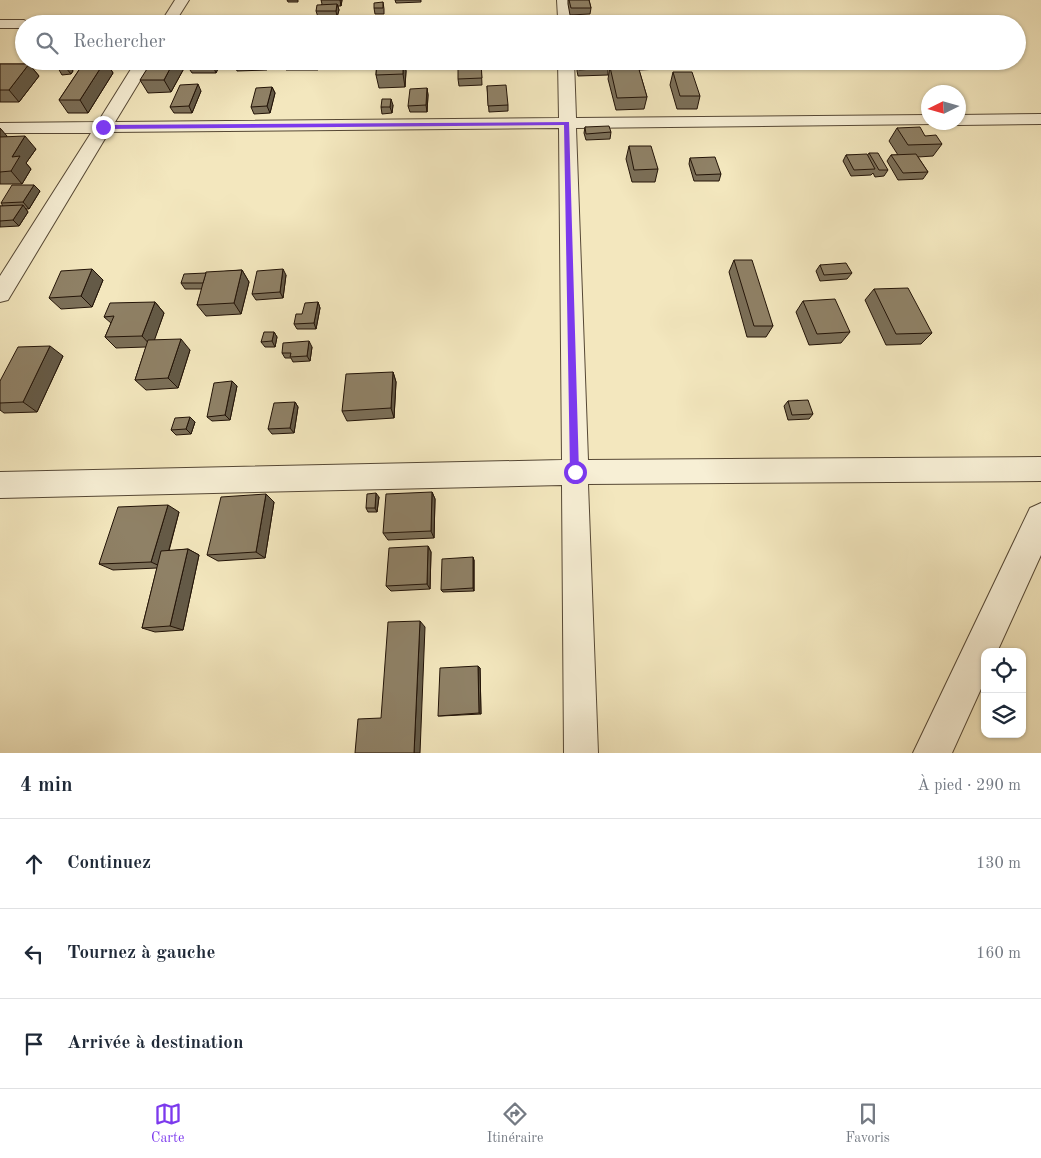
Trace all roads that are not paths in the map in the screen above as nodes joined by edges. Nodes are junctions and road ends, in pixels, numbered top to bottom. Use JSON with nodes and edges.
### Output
{"nodes":[{"id":1,"x":182,"y":0,"type":"edge"},
{"id":2,"x":564,"y":0,"type":"edge"},
{"id":3,"x":173,"y":15,"type":"edge"},
{"id":4,"x":565,"y":15,"type":"edge"},
{"id":5,"x":0,"y":24,"type":"edge"},
{"id":6,"x":15,"y":24,"type":"edge"},
{"id":7,"x":138,"y":70,"type":"edge"},
{"id":8,"x":566,"y":70,"type":"edge"},
{"id":9,"x":1041,"y":119,"type":"edge"},
{"id":10,"x":921,"y":120,"type":"edge"},
{"id":11,"x":966,"y":120,"type":"edge"},
{"id":12,"x":567,"y":123,"type":"junction"},
{"id":13,"x":103,"y":127,"type":"junction"},
{"id":14,"x":0,"y":128,"type":"edge"},
{"id":15,"x":0,"y":260,"type":"edge"},
{"id":16,"x":21,"y":260,"type":"junction"},
{"id":17,"x":0,"y":294,"type":"edge"},
{"id":18,"x":1041,"y":470,"type":"edge"},
{"id":19,"x":575,"y":472,"type":"junction"},
{"id":20,"x":0,"y":486,"type":"edge"},
{"id":21,"x":1041,"y":518,"type":"edge"},
{"id":22,"x":581,"y":753,"type":"edge"},
{"id":23,"x":932,"y":753,"type":"edge"}],
"edges":[{"from":1,"to":3,"type":"street"},
{"from":2,"to":4,"type":"street"},
{"from":5,"to":6,"type":"street"},
{"from":7,"to":13,"type":"street"},
{"from":8,"to":12,"type":"street"},
{"from":9,"to":11,"type":"street"},
{"from":10,"to":12,"type":"street"},
{"from":12,"to":13,"type":"street"},
{"from":12,"to":19,"type":"street"},
{"from":13,"to":14,"type":"street"},
{"from":13,"to":16,"type":"street"},
{"from":15,"to":16,"type":"street"},
{"from":16,"to":17,"type":"street"},
{"from":18,"to":19,"type":"street"},
{"from":19,"to":20,"type":"street"},
{"from":19,"to":22,"type":"street"},
{"from":21,"to":23,"type":"street"}]}
